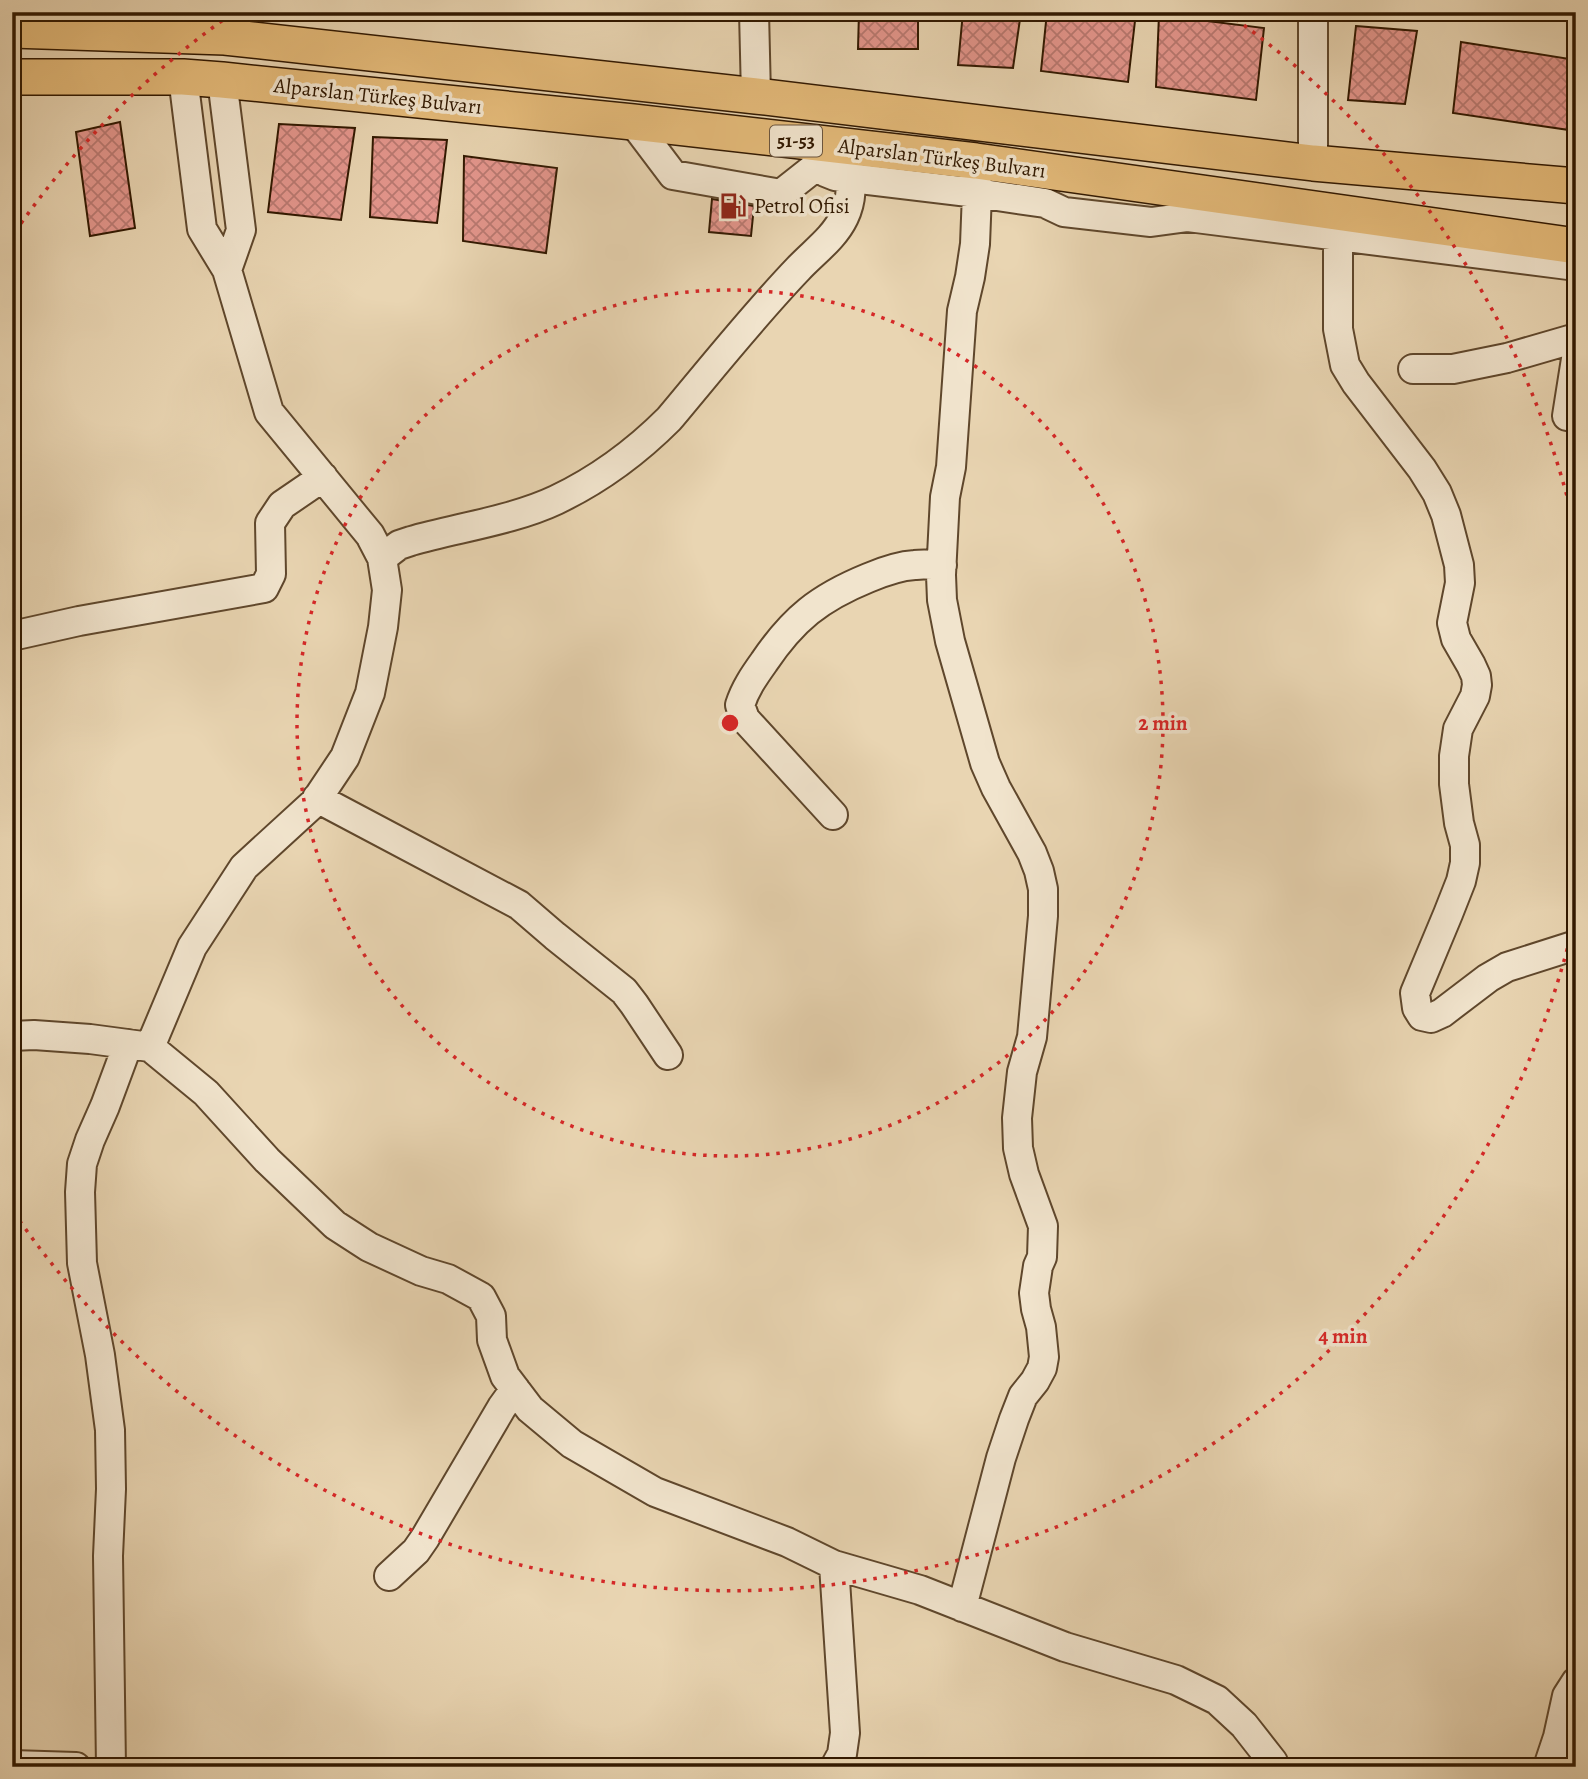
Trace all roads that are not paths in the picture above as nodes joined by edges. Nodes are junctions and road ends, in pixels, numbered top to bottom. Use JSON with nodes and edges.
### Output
{"nodes":[{"id":1,"x":754,"y":12,"type":"edge"},
{"id":2,"x":1313,"y":12,"type":"edge"},
{"id":3,"x":223,"y":24,"type":"edge"},
{"id":4,"x":12,"y":30,"type":"edge"},
{"id":5,"x":12,"y":77,"type":"edge"},
{"id":6,"x":183,"y":78,"type":"junction"},
{"id":7,"x":222,"y":80,"type":"junction"},
{"id":8,"x":756,"y":96,"type":"junction"},
{"id":9,"x":634,"y":122,"type":"junction"},
{"id":10,"x":839,"y":159,"type":"junction"},
{"id":11,"x":1313,"y":163,"type":"junction"},
{"id":12,"x":977,"y":177,"type":"junction"},
{"id":13,"x":1576,"y":187,"type":"edge"},
{"id":14,"x":1339,"y":224,"type":"junction"},
{"id":15,"x":1576,"y":246,"type":"edge"},
{"id":16,"x":1576,"y":266,"type":"edge"},
{"id":17,"x":227,"y":270,"type":"junction"},
{"id":18,"x":1576,"y":338,"type":"edge"},
{"id":19,"x":1576,"y":359,"type":"edge"},
{"id":20,"x":1413,"y":369,"type":"dead end"},
{"id":21,"x":1567,"y":416,"type":"dead end"},
{"id":22,"x":323,"y":477,"type":"junction"},
{"id":23,"x":382,"y":558,"type":"junction"},
{"id":24,"x":942,"y":565,"type":"junction"},
{"id":25,"x":12,"y":636,"type":"edge"},
{"id":26,"x":317,"y":798,"type":"junction"},
{"id":27,"x":833,"y":815,"type":"dead end"},
{"id":28,"x":1576,"y":945,"type":"edge"},
{"id":29,"x":12,"y":1036,"type":"edge"},
{"id":30,"x":139,"y":1045,"type":"junction"},
{"id":31,"x":668,"y":1055,"type":"dead end"},
{"id":32,"x":515,"y":1389,"type":"junction"},
{"id":33,"x":834,"y":1565,"type":"junction"},
{"id":34,"x":389,"y":1576,"type":"dead end"},
{"id":35,"x":962,"y":1607,"type":"junction"},
{"id":36,"x":1576,"y":1682,"type":"edge"},
{"id":37,"x":12,"y":1765,"type":"edge"},
{"id":38,"x":76,"y":1767,"type":"edge"},
{"id":39,"x":111,"y":1767,"type":"edge"},
{"id":40,"x":835,"y":1767,"type":"edge"},
{"id":41,"x":1275,"y":1767,"type":"edge"},
{"id":42,"x":1548,"y":1767,"type":"edge"}],
"edges":[{"from":1,"to":8,"type":"street"},
{"from":2,"to":11,"type":"street"},
{"from":3,"to":4,"type":"main road","name":"Alparslan Türkeş Bulvarı","number":"51-53"},
{"from":3,"to":8,"type":"main road","name":"Alparslan Türkeş Bulvarı","number":"51-53"},
{"from":5,"to":6,"type":"main road","name":"Alparslan Türkeş Bulvarı","number":"51-53"},
{"from":6,"to":7,"type":"main road","name":"Alparslan Türkeş Bulvarı","number":"51-53"},
{"from":6,"to":17,"type":"street"},
{"from":7,"to":9,"type":"main road","name":"Alparslan Türkeş Bulvarı","number":"51-53"},
{"from":7,"to":17,"type":"street"},
{"from":8,"to":11,"type":"main road","name":"Alparslan Türkeş Bulvarı","number":"51-53"},
{"from":9,"to":10,"type":"main road","name":"Alparslan Türkeş Bulvarı","number":"51-53"},
{"from":9,"to":10,"type":"street"},
{"from":10,"to":12,"type":"main road","name":"Alparslan Türkeş Bulvarı","number":"51-53"},
{"from":10,"to":23,"type":"street"},
{"from":11,"to":13,"type":"main road","name":"Alparslan Türkeş Bulvarı","number":"51-53"},
{"from":12,"to":14,"type":"main road","name":"Alparslan Türkeş Bulvarı","number":"51-53"},
{"from":12,"to":24,"type":"street"},
{"from":14,"to":15,"type":"main road","name":"Alparslan Türkeş Bulvarı","number":"51-53"},
{"from":14,"to":16,"type":"street"},
{"from":14,"to":28,"type":"street"},
{"from":17,"to":22,"type":"street"},
{"from":18,"to":20,"type":"street"},
{"from":19,"to":21,"type":"street"},
{"from":22,"to":23,"type":"street"},
{"from":22,"to":25,"type":"street"},
{"from":23,"to":26,"type":"street"},
{"from":24,"to":27,"type":"street"},
{"from":24,"to":35,"type":"street"},
{"from":26,"to":30,"type":"street"},
{"from":26,"to":31,"type":"street"},
{"from":29,"to":30,"type":"street"},
{"from":30,"to":32,"type":"street"},
{"from":30,"to":39,"type":"street"},
{"from":32,"to":33,"type":"street"},
{"from":32,"to":34,"type":"street"},
{"from":33,"to":35,"type":"street"},
{"from":33,"to":40,"type":"street"},
{"from":35,"to":41,"type":"street"},
{"from":36,"to":42,"type":"street"},
{"from":37,"to":38,"type":"street"}]}
